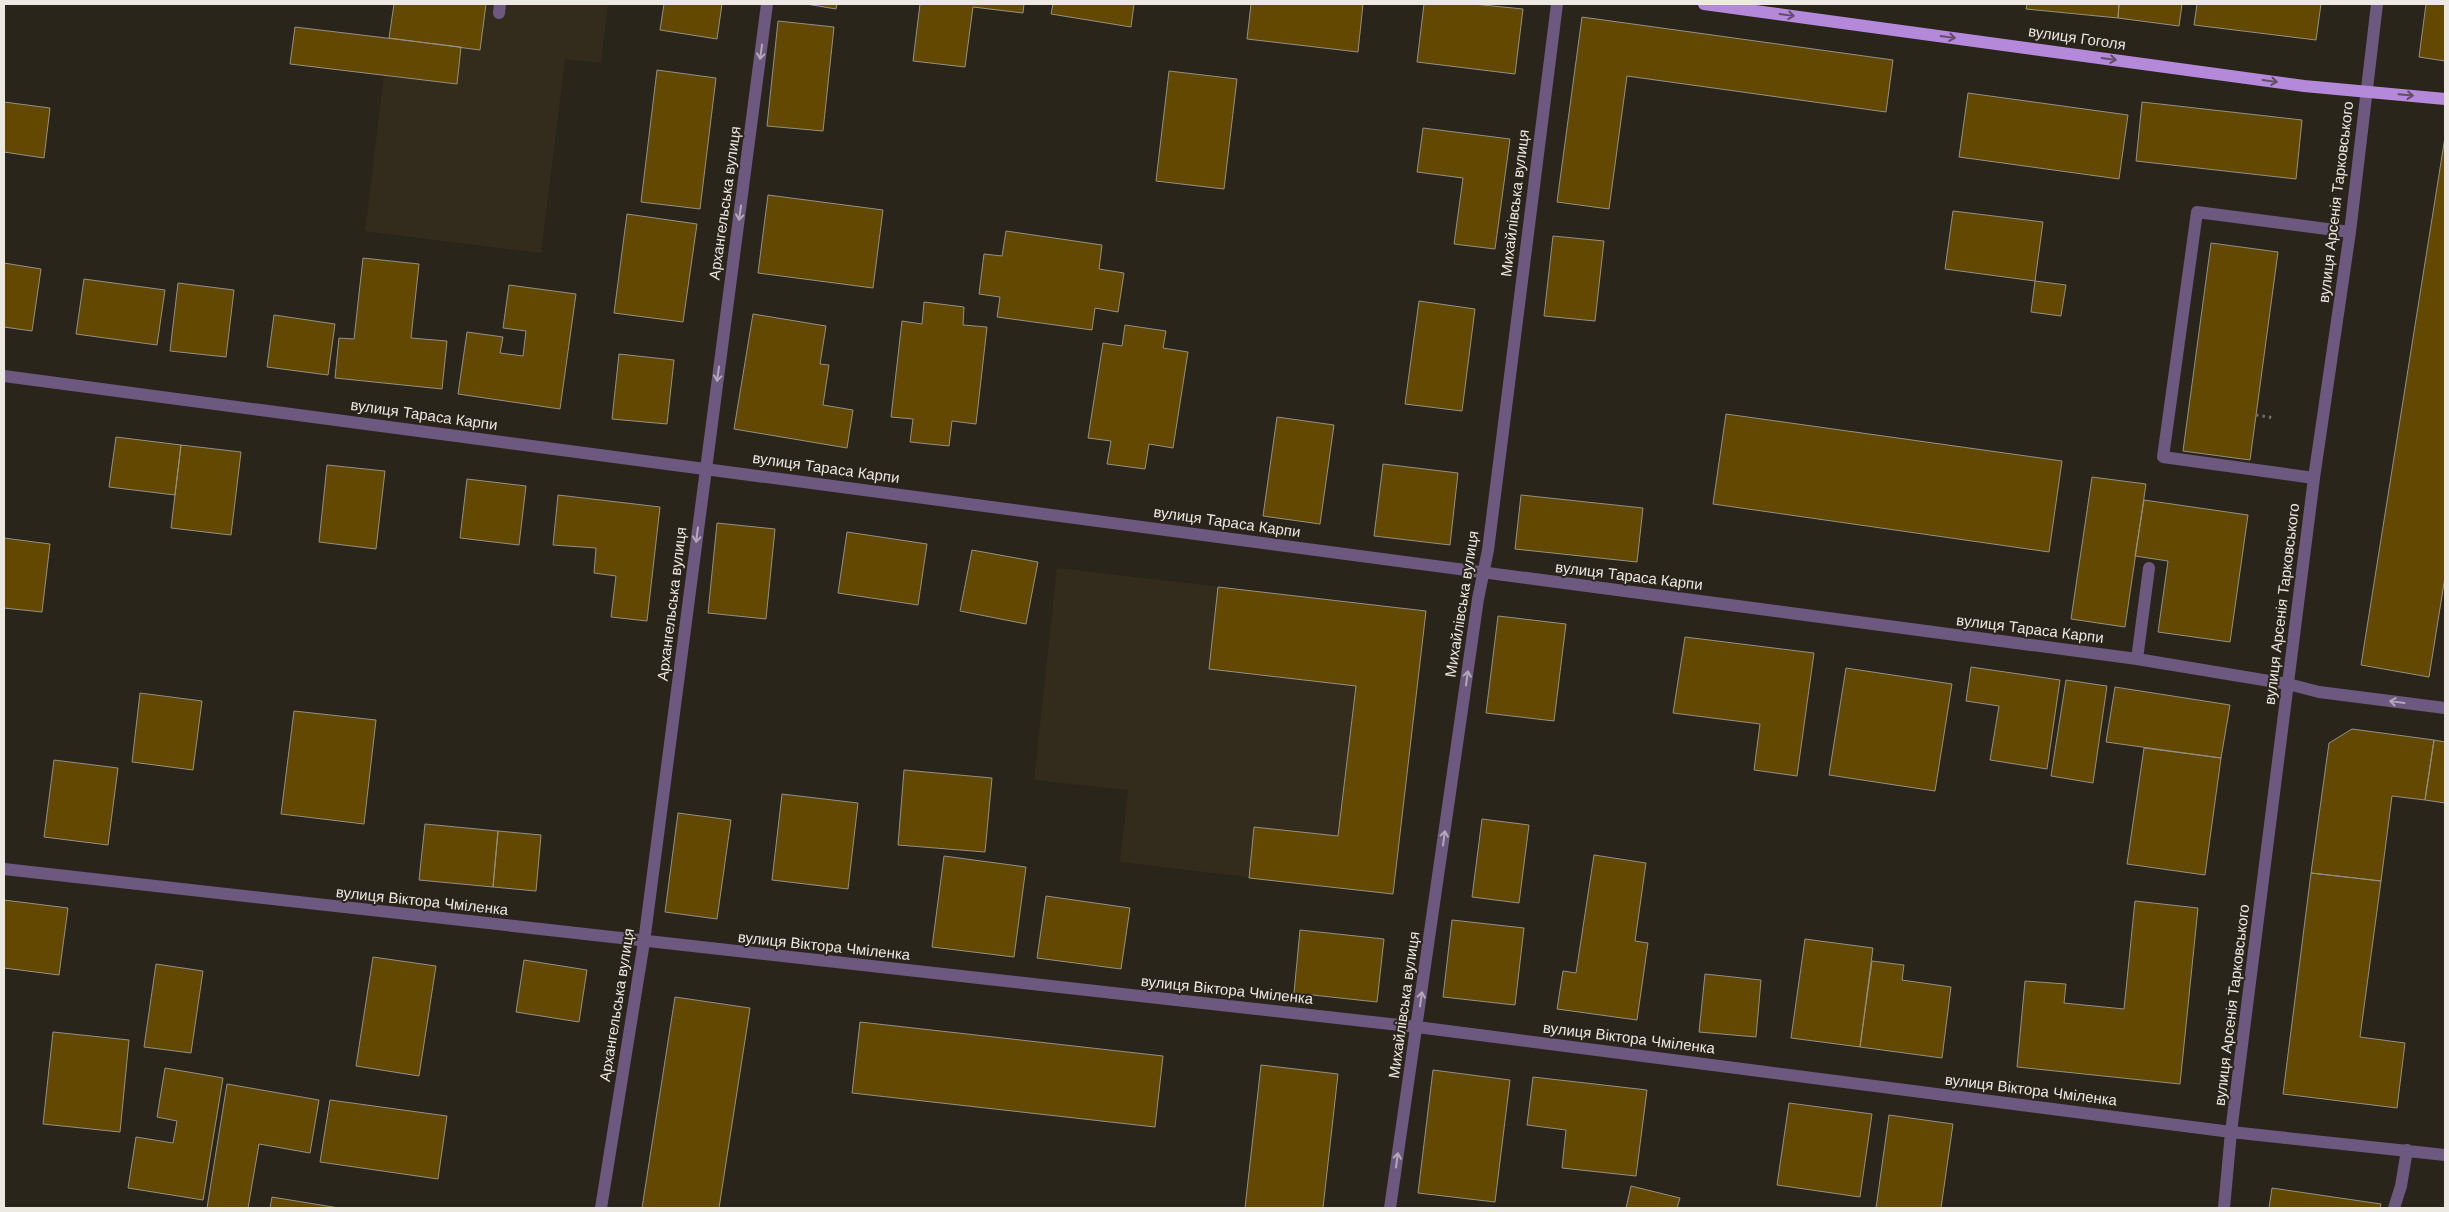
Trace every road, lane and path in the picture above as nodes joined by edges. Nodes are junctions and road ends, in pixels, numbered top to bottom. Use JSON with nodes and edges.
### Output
{"nodes":[{"id":1,"x":768,"y":4,"type":"edge"},
{"id":2,"x":1557,"y":4,"type":"edge"},
{"id":3,"x":1704,"y":4,"type":"edge"},
{"id":4,"x":2377,"y":4,"type":"edge"},
{"id":5,"x":2366,"y":92,"type":"junction"},
{"id":6,"x":2445,"y":99,"type":"edge"},
{"id":7,"x":2350,"y":232,"type":"junction"},
{"id":8,"x":4,"y":376,"type":"edge"},
{"id":9,"x":2256,"y":415,"type":"dead end"},
{"id":10,"x":2275,"y":418,"type":"dead end"},
{"id":11,"x":706,"y":468,"type":"junction"},
{"id":12,"x":2314,"y":478,"type":"junction"},
{"id":13,"x":2149,"y":568,"type":"dead end"},
{"id":14,"x":1484,"y":573,"type":"junction"},
{"id":15,"x":2136,"y":659,"type":"junction"},
{"id":16,"x":2288,"y":684,"type":"junction"},
{"id":17,"x":2445,"y":708,"type":"edge"},
{"id":18,"x":4,"y":870,"type":"edge"},
{"id":19,"x":644,"y":942,"type":"junction"},
{"id":20,"x":1417,"y":1027,"type":"junction"},
{"id":21,"x":2231,"y":1132,"type":"junction"},
{"id":22,"x":2406,"y":1150,"type":"junction"},
{"id":23,"x":2445,"y":1155,"type":"edge"},
{"id":24,"x":601,"y":1208,"type":"edge"},
{"id":25,"x":1390,"y":1208,"type":"edge"},
{"id":26,"x":2224,"y":1208,"type":"edge"},
{"id":27,"x":2394,"y":1208,"type":"edge"}],
"edges":[{"from":1,"to":11,"type":"street","name":"Архангельська вулиця","one_way":true},
{"from":2,"to":14,"type":"street","name":"Михайлівська вулиця"},
{"from":3,"to":5,"type":"main road","name":"вулиця Гоголя","one_way":true},
{"from":4,"to":5,"type":"street","name":"вулиця Арсенія Тарковського"},
{"from":5,"to":6,"type":"main road","name":"вулиця Гоголя","one_way":true},
{"from":5,"to":7,"type":"street","name":"вулиця Арсенія Тарковського"},
{"from":7,"to":12,"type":"street","name":"вулиця Арсенія Тарковського"},
{"from":7,"to":12,"type":"street"},
{"from":8,"to":11,"type":"street","name":"вулиця Тараса Карпи"},
{"from":9,"to":10,"type":"path"},
{"from":11,"to":14,"type":"street","name":"вулиця Тараса Карпи"},
{"from":11,"to":19,"type":"street","name":"Архангельська вулиця","one_way":true},
{"from":12,"to":16,"type":"street","name":"вулиця Арсенія Тарковського"},
{"from":13,"to":15,"type":"street"},
{"from":14,"to":15,"type":"street","name":"вулиця Тараса Карпи"},
{"from":20,"to":14,"type":"street","name":"Михайлівська вулиця","one_way":true},
{"from":15,"to":16,"type":"street","name":"вулиця Тараса Карпи"},
{"from":17,"to":16,"type":"street","name":"вулиця Тараса Карпи","one_way":true},
{"from":16,"to":21,"type":"street","name":"вулиця Арсенія Тарковського"},
{"from":18,"to":19,"type":"street","name":"вулиця Віктора Чміленка"},
{"from":19,"to":20,"type":"street","name":"вулиця Віктора Чміленка"},
{"from":19,"to":24,"type":"street","name":"Архангельська вулиця"},
{"from":20,"to":21,"type":"street","name":"вулиця Віктора Чміленка"},
{"from":25,"to":20,"type":"street","name":"Михайлівська вулиця","one_way":true},
{"from":21,"to":22,"type":"street","name":"вулиця Віктора Чміленка"},
{"from":21,"to":26,"type":"street","name":"вулиця Арсенія Тарковського"},
{"from":22,"to":23,"type":"street","name":"вулиця Віктора Чміленка"},
{"from":22,"to":27,"type":"street"}]}
